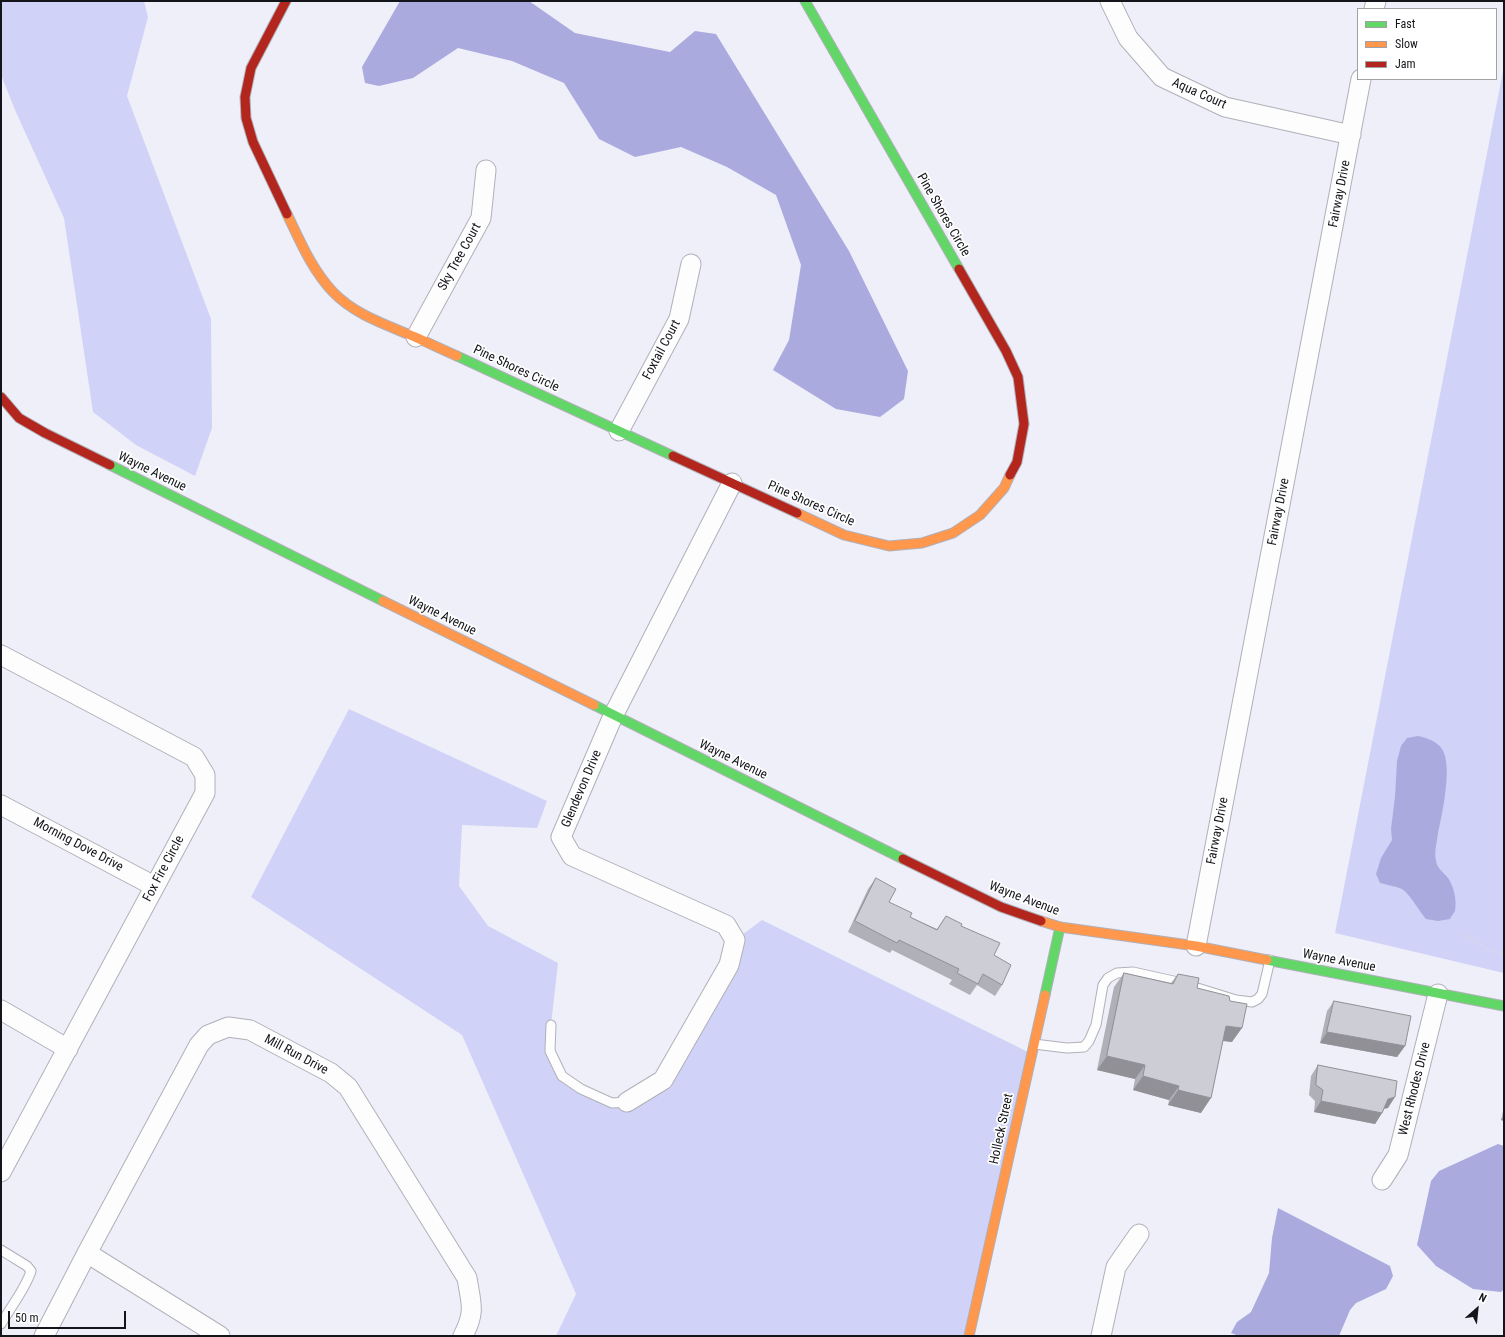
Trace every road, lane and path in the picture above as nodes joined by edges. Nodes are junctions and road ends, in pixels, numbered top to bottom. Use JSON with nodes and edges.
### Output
{"nodes":[{"id":1,"x":286,"y":1,"type":"edge"},
{"id":2,"x":804,"y":1,"type":"edge"},
{"id":3,"x":1110,"y":1,"type":"edge"},
{"id":4,"x":1361,"y":80,"type":"edge"},
{"id":5,"x":1351,"y":135,"type":"junction"},
{"id":6,"x":486,"y":170,"type":"dead end"},
{"id":7,"x":690,"y":264,"type":"dead end"},
{"id":8,"x":416,"y":337,"type":"junction"},
{"id":9,"x":1,"y":397,"type":"edge"},
{"id":10,"x":619,"y":431,"type":"junction"},
{"id":11,"x":732,"y":483,"type":"junction"},
{"id":12,"x":1,"y":656,"type":"edge"},
{"id":13,"x":613,"y":716,"type":"junction"},
{"id":14,"x":1,"y":805,"type":"edge"},
{"id":15,"x":154,"y":886,"type":"junction"},
{"id":16,"x":1060,"y":927,"type":"junction"},
{"id":17,"x":1463,"y":934,"type":"dead end"},
{"id":18,"x":1196,"y":946,"type":"junction"},
{"id":19,"x":1504,"y":953,"type":"edge"},
{"id":20,"x":1270,"y":960,"type":"junction"},
{"id":21,"x":1438,"y":994,"type":"junction"},
{"id":22,"x":1504,"y":1006,"type":"edge"},
{"id":23,"x":1,"y":1010,"type":"edge"},
{"id":24,"x":551,"y":1025,"type":"dead end"},
{"id":25,"x":1034,"y":1044,"type":"junction"},
{"id":26,"x":68,"y":1050,"type":"junction"},
{"id":27,"x":627,"y":1102,"type":"joint"},
{"id":28,"x":1,"y":1172,"type":"edge"},
{"id":29,"x":1382,"y":1180,"type":"dead end"},
{"id":30,"x":1139,"y":1234,"type":"dead end"},
{"id":31,"x":1,"y":1250,"type":"edge"},
{"id":32,"x":87,"y":1253,"type":"junction"},
{"id":33,"x":1,"y":1324,"type":"edge"},
{"id":34,"x":44,"y":1336,"type":"edge"},
{"id":35,"x":220,"y":1336,"type":"edge"},
{"id":36,"x":463,"y":1336,"type":"edge"},
{"id":37,"x":969,"y":1336,"type":"edge"},
{"id":38,"x":1101,"y":1336,"type":"edge"}],
"edges":[{"from":1,"to":8,"type":"street","name":"Pine Shores Circle"},
{"from":2,"to":11,"type":"street","name":"Pine Shores Circle"},
{"from":3,"to":5,"type":"street","name":"Aqua Court"},
{"from":4,"to":5,"type":"street","name":"Fairway Drive"},
{"from":5,"to":18,"type":"street","name":"Fairway Drive"},
{"from":6,"to":8,"type":"street","name":"Sky Tree Court"},
{"from":7,"to":10,"type":"street","name":"Foxtail Court"},
{"from":8,"to":10,"type":"street","name":"Pine Shores Circle"},
{"from":9,"to":13,"type":"street","name":"Wayne Avenue"},
{"from":10,"to":11,"type":"street","name":"Pine Shores Circle"},
{"from":11,"to":13,"type":"street","name":"Glendevon Drive"},
{"from":12,"to":15,"type":"street","name":"Fox Fire Circle"},
{"from":13,"to":16,"type":"street","name":"Wayne Avenue"},
{"from":13,"to":27,"type":"street","name":"Glendevon Drive"},
{"from":14,"to":15,"type":"street","name":"Morning Dove Drive"},
{"from":15,"to":26,"type":"street","name":"Fox Fire Circle"},
{"from":16,"to":18,"type":"street","name":"Wayne Avenue"},
{"from":16,"to":25,"type":"street","name":"Holleck Street"},
{"from":17,"to":19,"type":"path"},
{"from":18,"to":20,"type":"street","name":"Wayne Avenue"},
{"from":20,"to":21,"type":"street","name":"Wayne Avenue"},
{"from":20,"to":25,"type":"lane"},
{"from":21,"to":22,"type":"street","name":"Wayne Avenue"},
{"from":21,"to":29,"type":"street","name":"West Rhodes Drive"},
{"from":23,"to":26,"type":"street"},
{"from":24,"to":27,"type":"lane"},
{"from":25,"to":37,"type":"street","name":"Holleck Street"},
{"from":26,"to":28,"type":"street","name":"Fox Fire Circle"},
{"from":30,"to":38,"type":"street"},
{"from":31,"to":33,"type":"lane"},
{"from":32,"to":34,"type":"street","name":"Mill Run Drive"},
{"from":32,"to":35,"type":"street"},
{"from":32,"to":36,"type":"street","name":"Mill Run Drive"}]}
